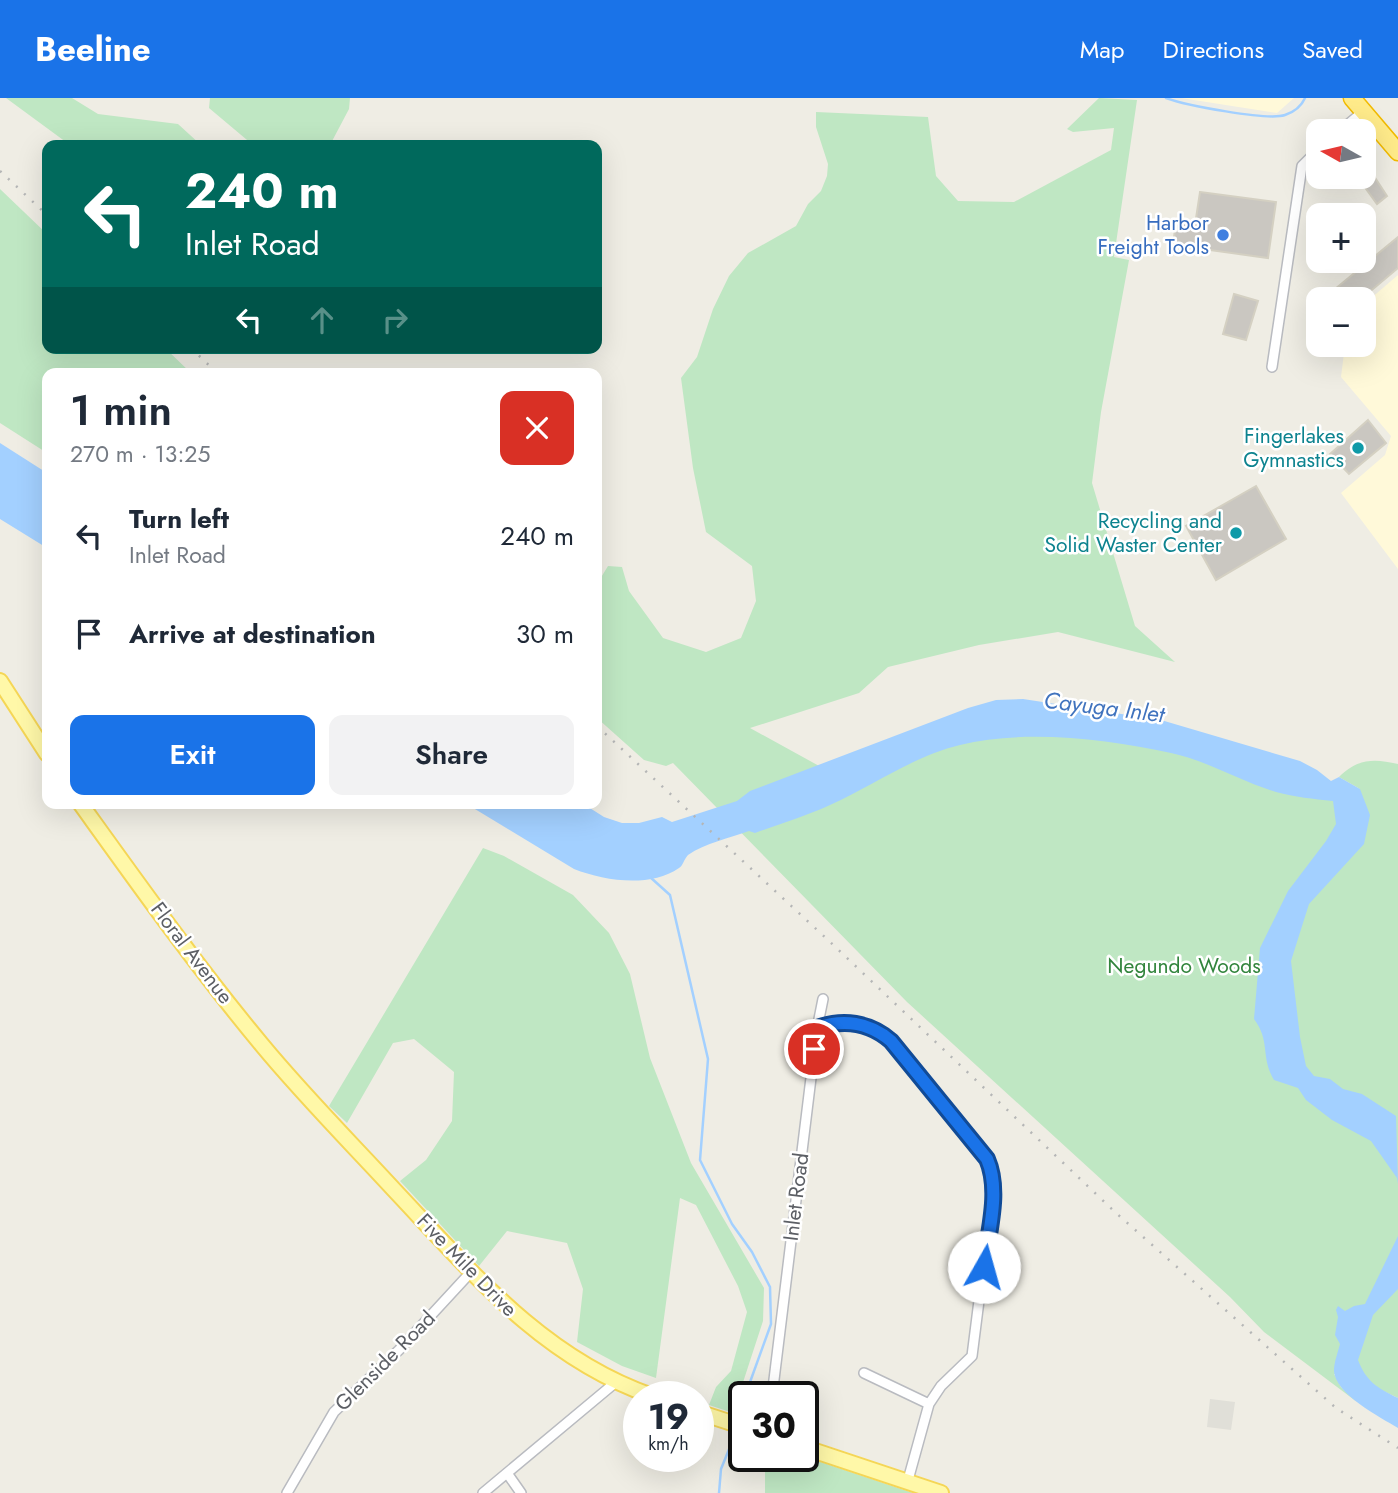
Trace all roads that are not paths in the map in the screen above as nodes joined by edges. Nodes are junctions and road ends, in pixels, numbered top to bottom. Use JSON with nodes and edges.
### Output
{"nodes":[{"id":1,"x":1352,"y":98,"type":"edge"},
{"id":2,"x":1364,"y":111,"type":"junction"},
{"id":3,"x":1354,"y":119,"type":"edge"},
{"id":4,"x":1398,"y":152,"type":"edge"},
{"id":5,"x":1306,"y":163,"type":"edge"},
{"id":6,"x":1272,"y":368,"type":"dead end"},
{"id":7,"x":0,"y":681,"type":"edge"},
{"id":8,"x":42,"y":746,"type":"edge"},
{"id":9,"x":84,"y":809,"type":"edge"},
{"id":10,"x":823,"y":999,"type":"dead end"},
{"id":11,"x":817,"y":1028,"type":"junction"},
{"id":12,"x":309,"y":1100,"type":"joint"},
{"id":13,"x":471,"y":1272,"type":"junction"},
{"id":14,"x":864,"y":1373,"type":"dead end"},
{"id":15,"x":774,"y":1381,"type":"edge"},
{"id":16,"x":616,"y":1382,"type":"junction"},
{"id":17,"x":623,"y":1385,"type":"edge"},
{"id":18,"x":929,"y":1404,"type":"junction"},
{"id":19,"x":819,"y":1452,"type":"edge"},
{"id":20,"x":507,"y":1472,"type":"junction"},
{"id":21,"x":908,"y":1480,"type":"junction"},
{"id":22,"x":287,"y":1493,"type":"edge"},
{"id":23,"x":483,"y":1493,"type":"edge"},
{"id":24,"x":521,"y":1493,"type":"edge"},
{"id":25,"x":941,"y":1493,"type":"edge"}],
"edges":[{"from":1,"to":2,"type":"highway"},
{"from":2,"to":3,"type":"street"},
{"from":2,"to":4,"type":"highway"},
{"from":5,"to":6,"type":"street"},
{"from":7,"to":8,"type":"main road"},
{"from":9,"to":12,"type":"main road","name":"Floral Avenue"},
{"from":10,"to":11,"type":"street","name":"Inlet Road"},
{"from":11,"to":15,"type":"street","name":"Inlet Road"},
{"from":11,"to":18,"type":"street"},
{"from":12,"to":13,"type":"main road","name":"Five Mile Drive"},
{"from":13,"to":16,"type":"main road","name":"Five Mile Drive"},
{"from":13,"to":22,"type":"street","name":"Glenside Road"},
{"from":14,"to":18,"type":"street"},
{"from":16,"to":17,"type":"main road","name":"Five Mile Drive"},
{"from":16,"to":20,"type":"street"},
{"from":18,"to":21,"type":"street"},
{"from":19,"to":21,"type":"main road"},
{"from":20,"to":23,"type":"street"},
{"from":20,"to":24,"type":"street"},
{"from":21,"to":25,"type":"main road"}]}
